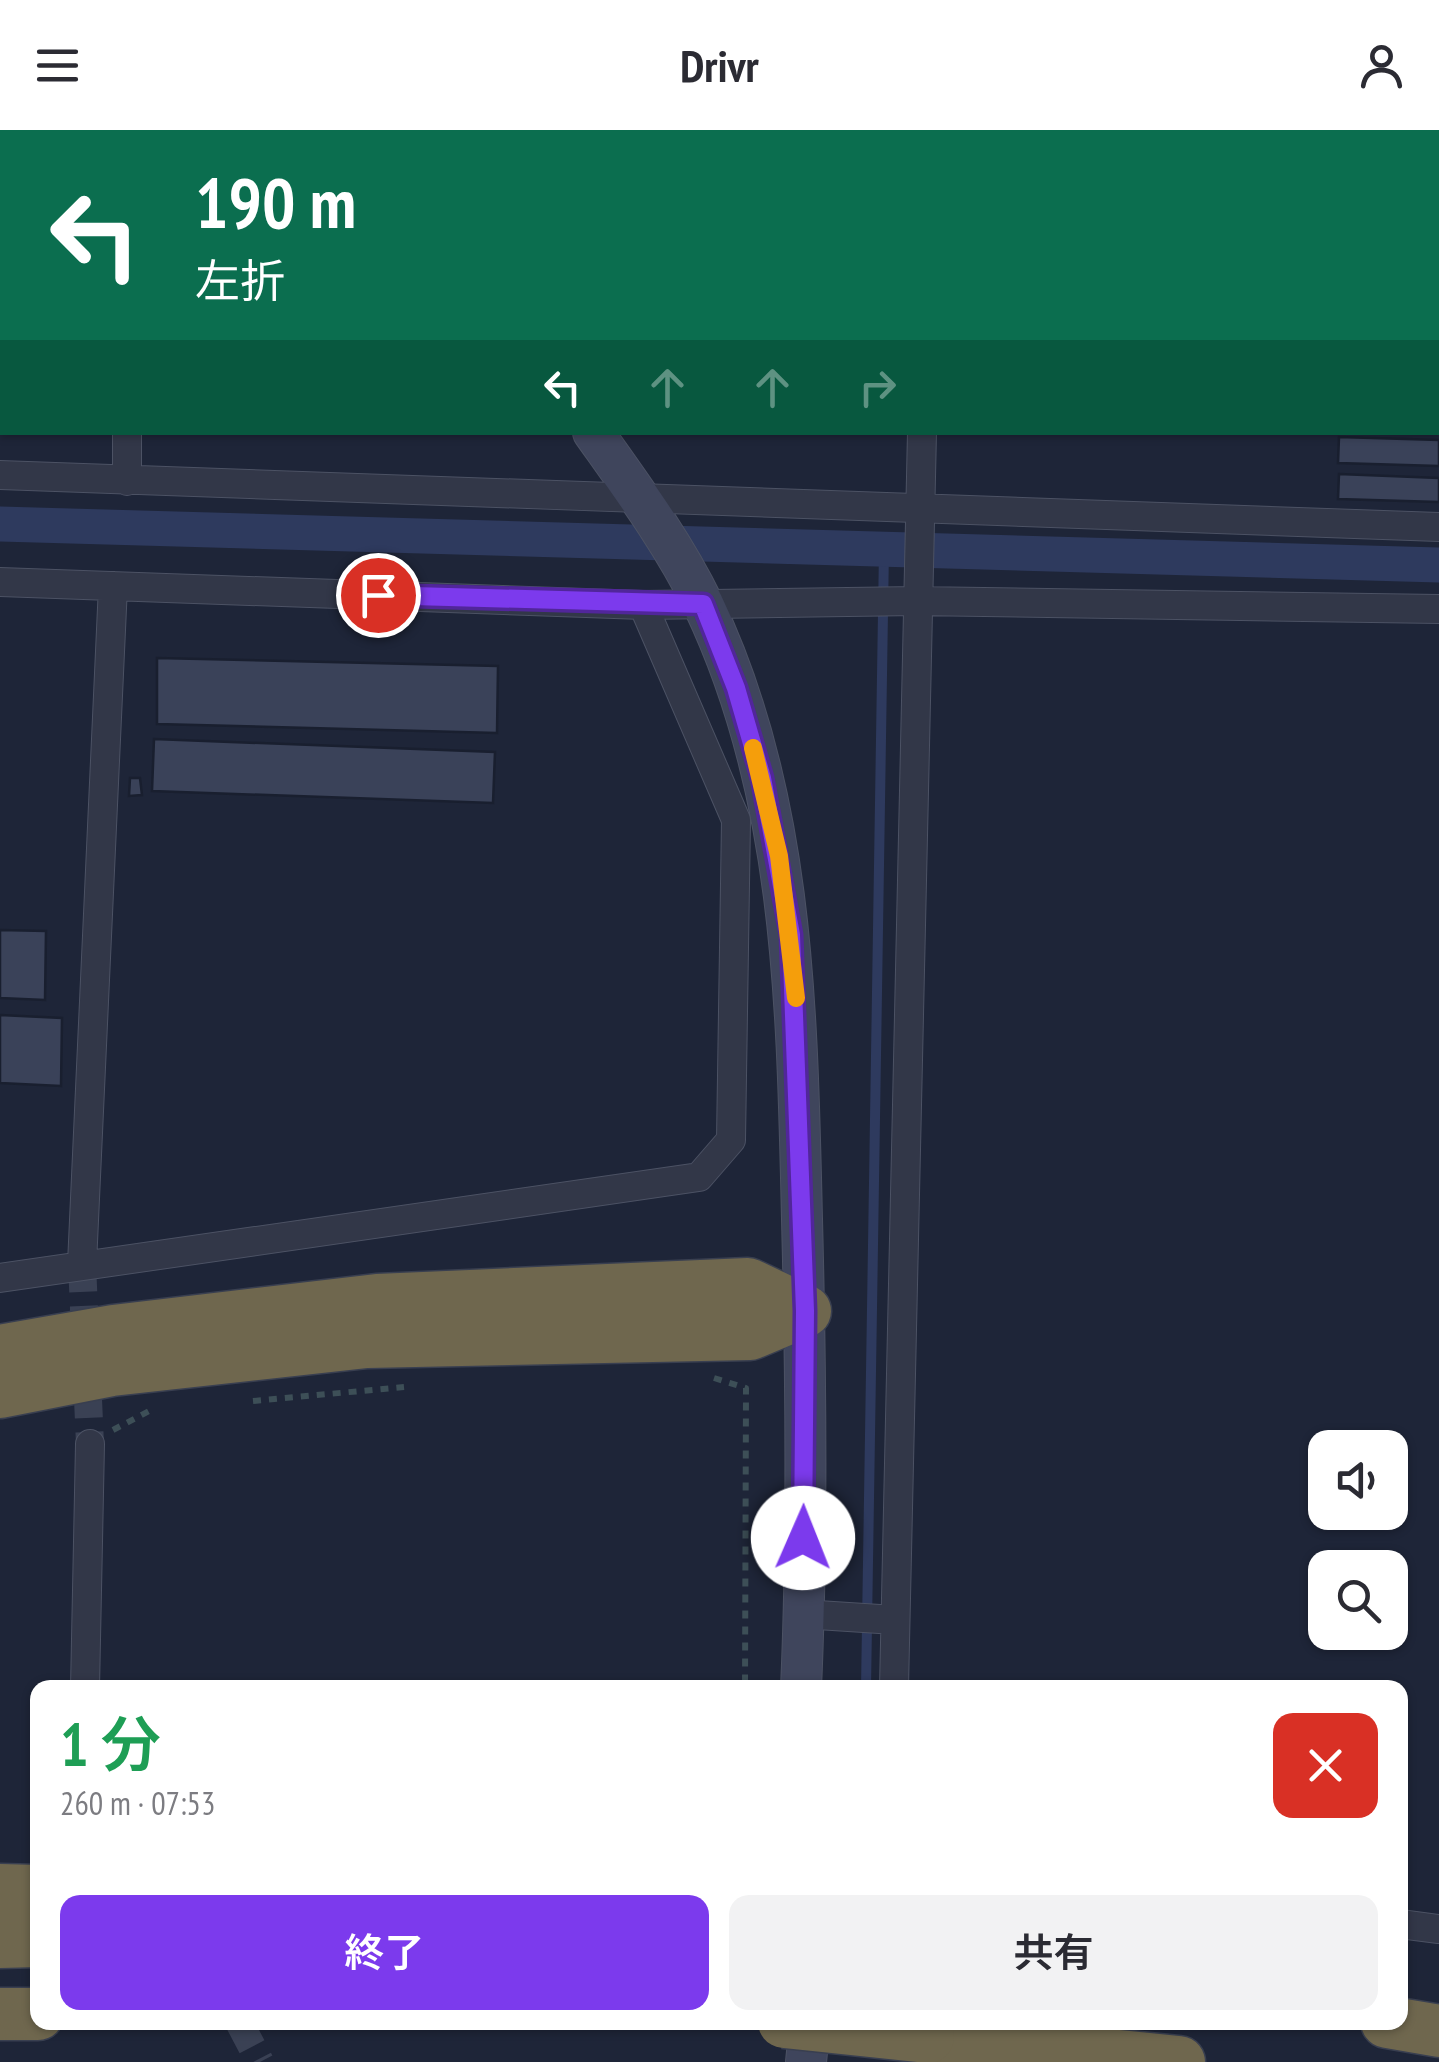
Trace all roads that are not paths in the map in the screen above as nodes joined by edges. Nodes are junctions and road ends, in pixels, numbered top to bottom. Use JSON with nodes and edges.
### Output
{"nodes":[{"id":1,"x":128,"y":435,"type":"edge"},
{"id":2,"x":595,"y":435,"type":"edge"},
{"id":3,"x":922,"y":435,"type":"edge"},
{"id":4,"x":0,"y":475,"type":"edge"},
{"id":5,"x":126,"y":481,"type":"junction"},
{"id":6,"x":639,"y":496,"type":"junction"},
{"id":7,"x":920,"y":510,"type":"junction"},
{"id":8,"x":1439,"y":527,"type":"edge"},
{"id":9,"x":0,"y":582,"type":"edge"},
{"id":10,"x":113,"y":586,"type":"junction"},
{"id":11,"x":916,"y":601,"type":"junction"},
{"id":12,"x":703,"y":604,"type":"junction"},
{"id":13,"x":643,"y":605,"type":"junction"},
{"id":14,"x":1439,"y":609,"type":"edge"},
{"id":15,"x":82,"y":1264,"type":"junction"},
{"id":16,"x":0,"y":1278,"type":"edge"},
{"id":17,"x":805,"y":1311,"type":"junction"},
{"id":18,"x":0,"y":1351,"type":"edge"},
{"id":19,"x":0,"y":1392,"type":"edge"},
{"id":20,"x":90,"y":1444,"type":"tunnel mouth"},
{"id":21,"x":802,"y":1614,"type":"junction"},
{"id":22,"x":895,"y":1620,"type":"junction"},
{"id":23,"x":85,"y":1680,"type":"edge"},
{"id":24,"x":802,"y":1680,"type":"edge"},
{"id":25,"x":894,"y":1680,"type":"edge"},
{"id":26,"x":0,"y":1890,"type":"edge"},
{"id":27,"x":30,"y":1891,"type":"edge"},
{"id":28,"x":1408,"y":1925,"type":"edge"},
{"id":29,"x":1439,"y":1928,"type":"edge"},
{"id":30,"x":30,"y":1941,"type":"edge"},
{"id":31,"x":0,"y":1942,"type":"edge"},
{"id":32,"x":0,"y":2014,"type":"edge"},
{"id":33,"x":30,"y":2014,"type":"edge"},
{"id":34,"x":1408,"y":2026,"type":"edge"},
{"id":35,"x":785,"y":2030,"type":"edge"},
{"id":36,"x":809,"y":2030,"type":"edge"},
{"id":37,"x":833,"y":2030,"type":"edge"},
{"id":38,"x":1439,"y":2031,"type":"edge"},
{"id":39,"x":899,"y":2041,"type":"edge"},
{"id":40,"x":784,"y":2062,"type":"edge"},
{"id":41,"x":806,"y":2062,"type":"edge"},
{"id":42,"x":1179,"y":2062,"type":"edge"}],
"edges":[{"from":1,"to":5,"type":"street"},
{"from":2,"to":6,"type":"main road"},
{"from":3,"to":7,"type":"street"},
{"from":4,"to":5,"type":"street"},
{"from":5,"to":6,"type":"street"},
{"from":6,"to":7,"type":"street"},
{"from":6,"to":12,"type":"main road"},
{"from":7,"to":8,"type":"street"},
{"from":7,"to":11,"type":"street"},
{"from":9,"to":10,"type":"street"},
{"from":10,"to":13,"type":"street"},
{"from":10,"to":15,"type":"street"},
{"from":11,"to":12,"type":"street"},
{"from":11,"to":14,"type":"street"},
{"from":11,"to":22,"type":"street"},
{"from":12,"to":13,"type":"street"},
{"from":12,"to":17,"type":"main road"},
{"from":13,"to":15,"type":"street"},
{"from":15,"to":16,"type":"street"},
{"from":17,"to":18,"type":"highway"},
{"from":17,"to":19,"type":"highway"},
{"from":17,"to":21,"type":"main road"},
{"from":20,"to":23,"type":"street"},
{"from":21,"to":22,"type":"street"},
{"from":21,"to":24,"type":"main road"},
{"from":22,"to":25,"type":"street"},
{"from":26,"to":27,"type":"highway"},
{"from":28,"to":29,"type":"street"},
{"from":30,"to":31,"type":"highway"},
{"from":32,"to":33,"type":"highway"},
{"from":34,"to":38,"type":"highway"},
{"from":35,"to":40,"type":"main road"},
{"from":36,"to":41,"type":"main road"},
{"from":37,"to":39,"type":"highway","bridge":true},
{"from":39,"to":42,"type":"highway"}]}
